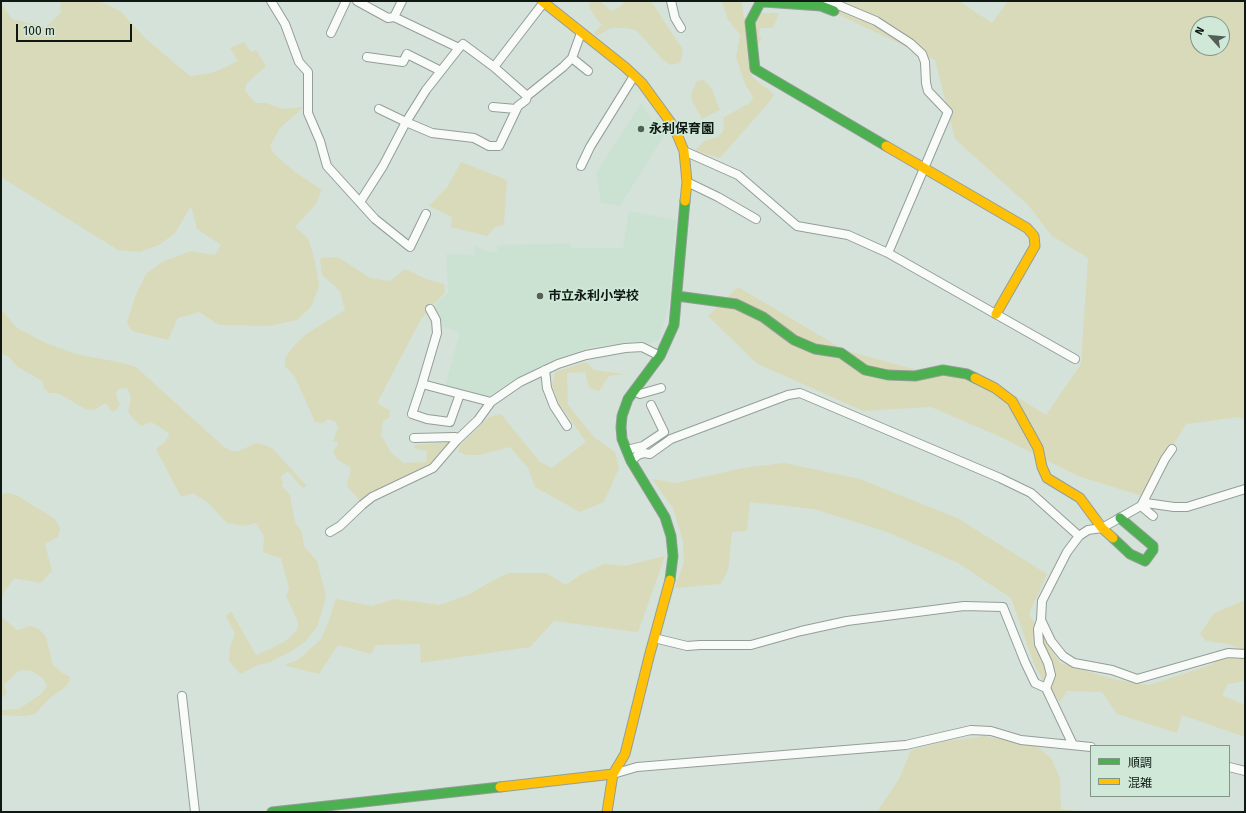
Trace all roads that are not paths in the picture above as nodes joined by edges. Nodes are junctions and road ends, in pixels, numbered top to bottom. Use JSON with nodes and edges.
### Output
{"nodes":[{"id":1,"x":271,"y":1,"type":"edge"},
{"id":2,"x":346,"y":1,"type":"edge"},
{"id":3,"x":357,"y":1,"type":"edge"},
{"id":4,"x":402,"y":1,"type":"edge"},
{"id":5,"x":671,"y":1,"type":"edge"},
{"id":6,"x":822,"y":1,"type":"edge"},
{"id":7,"x":543,"y":2,"type":"edge"},
{"id":8,"x":834,"y":11,"type":"dead end"},
{"id":9,"x":394,"y":17,"type":"junction"},
{"id":10,"x":680,"y":28,"type":"dead end"},
{"id":11,"x":331,"y":33,"type":"dead end"},
{"id":12,"x":581,"y":33,"type":"junction"},
{"id":13,"x":459,"y":48,"type":"junction"},
{"id":14,"x":367,"y":57,"type":"dead end"},
{"id":15,"x":572,"y":58,"type":"junction"},
{"id":16,"x":494,"y":67,"type":"junction"},
{"id":17,"x":441,"y":71,"type":"junction"},
{"id":18,"x":588,"y":71,"type":"dead end"},
{"id":19,"x":634,"y":76,"type":"junction"},
{"id":20,"x":527,"y":96,"type":"junction"},
{"id":21,"x":493,"y":107,"type":"dead end"},
{"id":22,"x":379,"y":109,"type":"dead end"},
{"id":23,"x":516,"y":110,"type":"junction"},
{"id":24,"x":406,"y":122,"type":"junction"},
{"id":25,"x":684,"y":151,"type":"junction"},
{"id":26,"x":581,"y":166,"type":"dead end"},
{"id":27,"x":923,"y":168,"type":"junction"},
{"id":28,"x":687,"y":182,"type":"junction"},
{"id":29,"x":360,"y":202,"type":"junction"},
{"id":30,"x":426,"y":214,"type":"dead end"},
{"id":31,"x":756,"y":219,"type":"dead end"},
{"id":32,"x":888,"y":253,"type":"junction"},
{"id":33,"x":677,"y":296,"type":"junction"},
{"id":34,"x":430,"y":309,"type":"dead end"},
{"id":35,"x":996,"y":314,"type":"junction"},
{"id":36,"x":660,"y":356,"type":"junction"},
{"id":37,"x":1075,"y":359,"type":"dead end"},
{"id":38,"x":545,"y":370,"type":"junction"},
{"id":39,"x":422,"y":384,"type":"junction"},
{"id":40,"x":661,"y":388,"type":"dead end"},
{"id":41,"x":634,"y":391,"type":"junction"},
{"id":42,"x":460,"y":394,"type":"junction"},
{"id":43,"x":491,"y":402,"type":"junction"},
{"id":44,"x":651,"y":405,"type":"dead end"},
{"id":45,"x":450,"y":422,"type":"junction"},
{"id":46,"x":567,"y":426,"type":"dead end"},
{"id":47,"x":414,"y":438,"type":"dead end"},
{"id":48,"x":456,"y":438,"type":"junction"},
{"id":49,"x":1172,"y":449,"type":"dead end"},
{"id":50,"x":627,"y":450,"type":"junction"},
{"id":51,"x":631,"y":461,"type":"junction"},
{"id":52,"x":1245,"y":489,"type":"edge"},
{"id":53,"x":1141,"y":506,"type":"junction"},
{"id":54,"x":1153,"y":516,"type":"dead end"},
{"id":55,"x":1120,"y":518,"type":"junction"},
{"id":56,"x":1102,"y":528,"type":"junction"},
{"id":57,"x":330,"y":532,"type":"dead end"},
{"id":58,"x":1079,"y":536,"type":"junction"},
{"id":59,"x":1041,"y":620,"type":"junction"},
{"id":60,"x":654,"y":638,"type":"junction"},
{"id":61,"x":1245,"y":654,"type":"edge"},
{"id":62,"x":1046,"y":688,"type":"junction"},
{"id":63,"x":182,"y":696,"type":"dead end"},
{"id":64,"x":1073,"y":745,"type":"junction"},
{"id":65,"x":1090,"y":746,"type":"edge"},
{"id":66,"x":1230,"y":767,"type":"edge"},
{"id":67,"x":1245,"y":771,"type":"edge"},
{"id":68,"x":613,"y":774,"type":"junction"},
{"id":69,"x":195,"y":812,"type":"edge"},
{"id":70,"x":272,"y":812,"type":"edge"},
{"id":71,"x":607,"y":812,"type":"edge"}],
"edges":[{"from":1,"to":29,"type":"street"},
{"from":2,"to":11,"type":"street"},
{"from":3,"to":9,"type":"street"},
{"from":4,"to":9,"type":"street"},
{"from":5,"to":10,"type":"street"},
{"from":6,"to":27,"type":"street"},
{"from":7,"to":12,"type":"street"},
{"from":7,"to":16,"type":"street"},
{"from":8,"to":27,"type":"street"},
{"from":9,"to":13,"type":"street"},
{"from":12,"to":15,"type":"street"},
{"from":12,"to":19,"type":"street"},
{"from":13,"to":16,"type":"street"},
{"from":13,"to":17,"type":"street"},
{"from":14,"to":17,"type":"street"},
{"from":15,"to":18,"type":"street"},
{"from":15,"to":20,"type":"street"},
{"from":16,"to":20,"type":"street"},
{"from":17,"to":24,"type":"street"},
{"from":19,"to":25,"type":"street"},
{"from":19,"to":26,"type":"street"},
{"from":20,"to":23,"type":"street"},
{"from":21,"to":23,"type":"street"},
{"from":22,"to":24,"type":"street"},
{"from":23,"to":24,"type":"street"},
{"from":24,"to":29,"type":"street"},
{"from":25,"to":28,"type":"street"},
{"from":25,"to":32,"type":"street"},
{"from":27,"to":32,"type":"street"},
{"from":27,"to":35,"type":"street"},
{"from":28,"to":31,"type":"street"},
{"from":28,"to":33,"type":"street"},
{"from":29,"to":30,"type":"street"},
{"from":32,"to":35,"type":"street"},
{"from":33,"to":36,"type":"street"},
{"from":33,"to":56,"type":"street"},
{"from":34,"to":39,"type":"street"},
{"from":35,"to":37,"type":"street"},
{"from":36,"to":38,"type":"street"},
{"from":36,"to":41,"type":"street"},
{"from":38,"to":43,"type":"street"},
{"from":38,"to":46,"type":"street"},
{"from":39,"to":42,"type":"street"},
{"from":39,"to":45,"type":"street"},
{"from":40,"to":41,"type":"street"},
{"from":41,"to":50,"type":"street"},
{"from":42,"to":43,"type":"street"},
{"from":42,"to":45,"type":"street"},
{"from":43,"to":48,"type":"street"},
{"from":44,"to":50,"type":"street"},
{"from":45,"to":48,"type":"street"},
{"from":47,"to":48,"type":"street"},
{"from":48,"to":57,"type":"street"},
{"from":49,"to":53,"type":"street"},
{"from":50,"to":51,"type":"street"},
{"from":51,"to":58,"type":"street"},
{"from":51,"to":60,"type":"street"},
{"from":52,"to":53,"type":"street"},
{"from":53,"to":54,"type":"street"},
{"from":53,"to":55,"type":"street"},
{"from":55,"to":56,"type":"street"},
{"from":55,"to":56,"type":"street"},
{"from":56,"to":58,"type":"street"},
{"from":58,"to":59,"type":"street"},
{"from":59,"to":61,"type":"street"},
{"from":59,"to":62,"type":"street"},
{"from":60,"to":62,"type":"street"},
{"from":60,"to":68,"type":"street"},
{"from":62,"to":64,"type":"street"},
{"from":63,"to":69,"type":"street"},
{"from":64,"to":65,"type":"street"},
{"from":64,"to":68,"type":"street"},
{"from":66,"to":67,"type":"street"},
{"from":68,"to":70,"type":"street"},
{"from":68,"to":71,"type":"street"}]}
